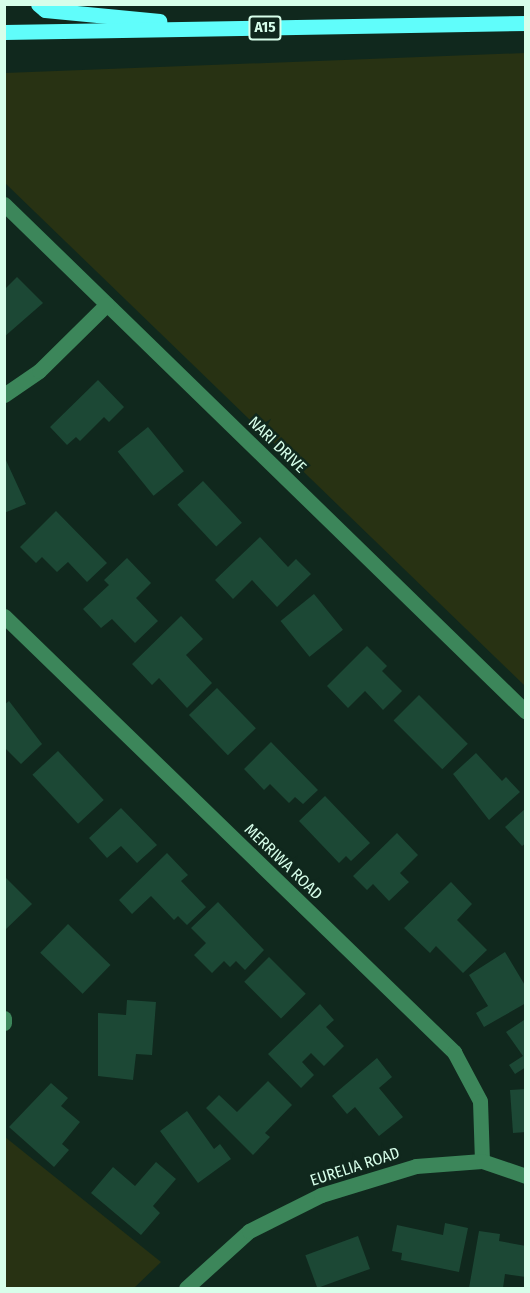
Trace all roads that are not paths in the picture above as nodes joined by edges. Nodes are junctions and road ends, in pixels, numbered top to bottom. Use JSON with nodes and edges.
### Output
{"nodes":[{"id":1,"x":38,"y":4,"type":"edge"},
{"id":2,"x":525,"y":23,"type":"edge"},
{"id":3,"x":231,"y":28,"type":"junction"},
{"id":4,"x":4,"y":32,"type":"edge"},
{"id":5,"x":4,"y":204,"type":"edge"},
{"id":6,"x":107,"y":304,"type":"junction"},
{"id":7,"x":4,"y":395,"type":"edge"},
{"id":8,"x":4,"y":616,"type":"edge"},
{"id":9,"x":525,"y":712,"type":"edge"},
{"id":10,"x":4,"y":1018,"type":"edge"},
{"id":11,"x":4,"y":1023,"type":"edge"},
{"id":12,"x":482,"y":1161,"type":"junction"},
{"id":13,"x":525,"y":1176,"type":"edge"},
{"id":14,"x":186,"y":1288,"type":"edge"}],
"edges":[{"from":1,"to":3,"type":"main road"},
{"from":2,"to":3,"type":"main road","number":"A15"},
{"from":3,"to":4,"type":"main road","number":"A15"},
{"from":5,"to":6,"type":"street","name":"NARI DRIVE"},
{"from":6,"to":7,"type":"street"},
{"from":6,"to":9,"type":"street","name":"NARI DRIVE"},
{"from":8,"to":12,"type":"street","name":"MERRIWA ROAD"},
{"from":10,"to":11,"type":"street"},
{"from":12,"to":13,"type":"street","name":"EURELIA ROAD"},
{"from":12,"to":14,"type":"street","name":"EURELIA ROAD"}]}
